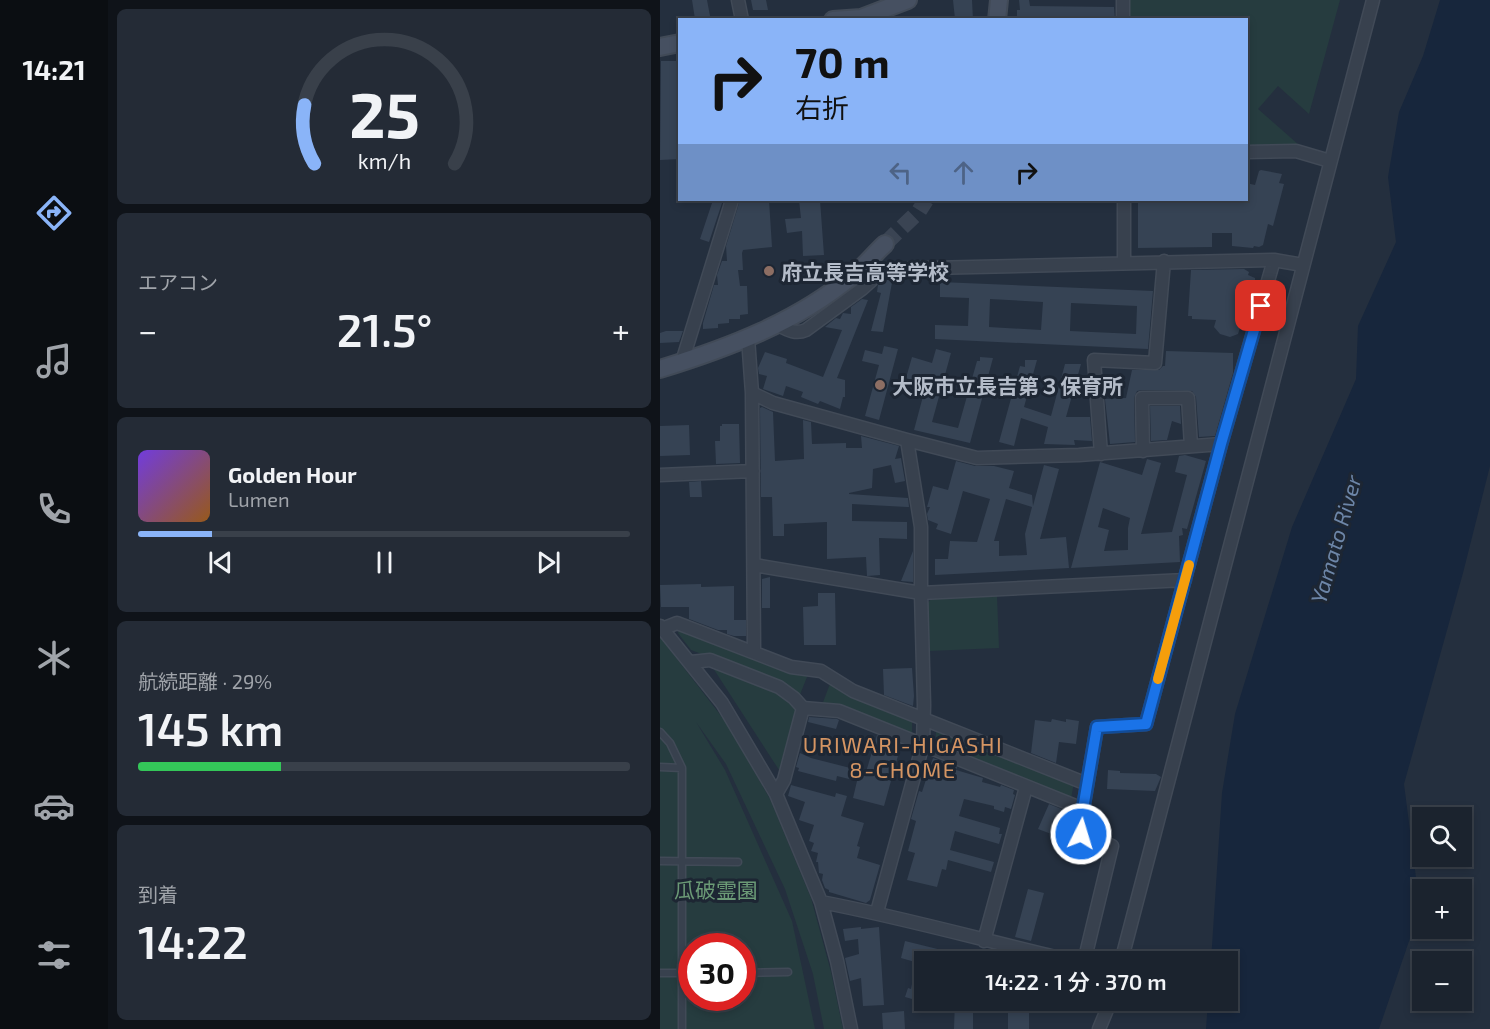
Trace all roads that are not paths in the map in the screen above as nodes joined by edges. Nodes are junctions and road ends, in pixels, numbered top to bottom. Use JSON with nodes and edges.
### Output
{"nodes":[{"id":1,"x":738,"y":0,"type":"edge"},
{"id":2,"x":908,"y":0,"type":"edge"},
{"id":3,"x":999,"y":0,"type":"edge"},
{"id":4,"x":1123,"y":0,"type":"edge"},
{"id":5,"x":1373,"y":0,"type":"edge"},
{"id":6,"x":742,"y":18,"type":"edge"},
{"id":7,"x":861,"y":18,"type":"edge"},
{"id":8,"x":997,"y":18,"type":"edge"},
{"id":9,"x":1123,"y":18,"type":"edge"},
{"id":10,"x":678,"y":43,"type":"edge"},
{"id":11,"x":660,"y":47,"type":"edge"},
{"id":12,"x":1248,"y":152,"type":"edge"},
{"id":13,"x":1330,"y":161,"type":"junction"},
{"id":14,"x":732,"y":201,"type":"edge"},
{"id":15,"x":1124,"y":201,"type":"edge"},
{"id":16,"x":885,"y":244,"type":"tunnel mouth"},
{"id":17,"x":1274,"y":260,"type":"junction"},
{"id":18,"x":1164,"y":261,"type":"junction"},
{"id":19,"x":1124,"y":262,"type":"junction"},
{"id":20,"x":1303,"y":265,"type":"junction"},
{"id":21,"x":776,"y":324,"type":"junction"},
{"id":22,"x":748,"y":338,"type":"junction"},
{"id":23,"x":682,"y":362,"type":"junction"},
{"id":24,"x":660,"y":369,"type":"edge"},
{"id":25,"x":752,"y":393,"type":"junction"},
{"id":26,"x":907,"y":440,"type":"junction"},
{"id":27,"x":1221,"y":444,"type":"junction"},
{"id":28,"x":1191,"y":446,"type":"junction"},
{"id":29,"x":1143,"y":451,"type":"junction"},
{"id":30,"x":1101,"y":454,"type":"junction"},
{"id":31,"x":753,"y":471,"type":"junction"},
{"id":32,"x":660,"y":474,"type":"edge"},
{"id":33,"x":754,"y":565,"type":"junction"},
{"id":34,"x":1185,"y":580,"type":"junction"},
{"id":35,"x":921,"y":593,"type":"junction"},
{"id":36,"x":661,"y":627,"type":"edge"},
{"id":37,"x":754,"y":652,"type":"junction"},
{"id":38,"x":691,"y":662,"type":"junction"},
{"id":39,"x":803,"y":708,"type":"junction"},
{"id":40,"x":924,"y":718,"type":"junction"},
{"id":41,"x":660,"y":732,"type":"edge"},
{"id":42,"x":922,"y":744,"type":"junction"},
{"id":43,"x":660,"y":767,"type":"edge"},
{"id":44,"x":682,"y":768,"type":"junction"},
{"id":45,"x":1087,"y":784,"type":"junction"},
{"id":46,"x":1026,"y":787,"type":"junction"},
{"id":47,"x":776,"y":794,"type":"junction"},
{"id":48,"x":1083,"y":809,"type":"junction"},
{"id":49,"x":660,"y":861,"type":"edge"},
{"id":50,"x":738,"y":861,"type":"dead end"},
{"id":51,"x":682,"y":862,"type":"junction"},
{"id":52,"x":821,"y":902,"type":"junction"},
{"id":53,"x":876,"y":912,"type":"junction"},
{"id":54,"x":682,"y":933,"type":"edge"},
{"id":55,"x":984,"y":941,"type":"junction"},
{"id":56,"x":1124,"y":951,"type":"edge"},
{"id":57,"x":788,"y":972,"type":"dead end"},
{"id":58,"x":660,"y":973,"type":"edge"},
{"id":59,"x":678,"y":973,"type":"edge"},
{"id":60,"x":756,"y":973,"type":"edge"},
{"id":61,"x":682,"y":1011,"type":"edge"},
{"id":62,"x":1106,"y":1011,"type":"edge"},
{"id":63,"x":682,"y":1029,"type":"edge"},
{"id":64,"x":851,"y":1029,"type":"edge"},
{"id":65,"x":1099,"y":1029,"type":"edge"}],
"edges":[{"from":1,"to":6,"type":"street"},
{"from":2,"to":7,"type":"street"},
{"from":3,"to":8,"type":"street"},
{"from":4,"to":9,"type":"street"},
{"from":5,"to":13,"type":"street"},
{"from":10,"to":11,"type":"street"},
{"from":12,"to":13,"type":"street"},
{"from":13,"to":20,"type":"street"},
{"from":14,"to":23,"type":"street"},
{"from":15,"to":19,"type":"street"},
{"from":16,"to":21,"type":"street"},
{"from":17,"to":18,"type":"street"},
{"from":17,"to":20,"type":"street"},
{"from":17,"to":27,"type":"street"},
{"from":18,"to":19,"type":"street"},
{"from":18,"to":30,"type":"street"},
{"from":19,"to":21,"type":"street"},
{"from":20,"to":56,"type":"street"},
{"from":21,"to":22,"type":"street"},
{"from":22,"to":23,"type":"street"},
{"from":22,"to":25,"type":"street"},
{"from":23,"to":24,"type":"street"},
{"from":25,"to":26,"type":"street"},
{"from":25,"to":31,"type":"street"},
{"from":26,"to":30,"type":"street"},
{"from":26,"to":35,"type":"street"},
{"from":27,"to":28,"type":"street"},
{"from":27,"to":34,"type":"street"},
{"from":28,"to":29,"type":"street"},
{"from":28,"to":29,"type":"street"},
{"from":29,"to":30,"type":"street"},
{"from":31,"to":32,"type":"street"},
{"from":31,"to":33,"type":"street"},
{"from":33,"to":35,"type":"street"},
{"from":33,"to":37,"type":"street"},
{"from":34,"to":35,"type":"street"},
{"from":34,"to":45,"type":"street"},
{"from":35,"to":40,"type":"street"},
{"from":36,"to":37,"type":"street"},
{"from":36,"to":38,"type":"street"},
{"from":37,"to":40,"type":"street"},
{"from":38,"to":39,"type":"street"},
{"from":38,"to":47,"type":"street"},
{"from":39,"to":42,"type":"street"},
{"from":39,"to":47,"type":"street"},
{"from":40,"to":42,"type":"street"},
{"from":40,"to":45,"type":"street"},
{"from":41,"to":44,"type":"lane"},
{"from":42,"to":46,"type":"street"},
{"from":42,"to":53,"type":"street"},
{"from":43,"to":44,"type":"lane"},
{"from":44,"to":51,"type":"lane"},
{"from":45,"to":48,"type":"street"},
{"from":46,"to":48,"type":"street"},
{"from":46,"to":55,"type":"street"},
{"from":47,"to":52,"type":"street"},
{"from":48,"to":55,"type":"street"},
{"from":49,"to":51,"type":"lane"},
{"from":50,"to":51,"type":"lane"},
{"from":51,"to":54,"type":"lane"},
{"from":52,"to":53,"type":"street"},
{"from":52,"to":64,"type":"street"},
{"from":53,"to":55,"type":"street"},
{"from":57,"to":60,"type":"lane"},
{"from":58,"to":59,"type":"lane"},
{"from":61,"to":63,"type":"lane"},
{"from":62,"to":65,"type":"street"}]}
